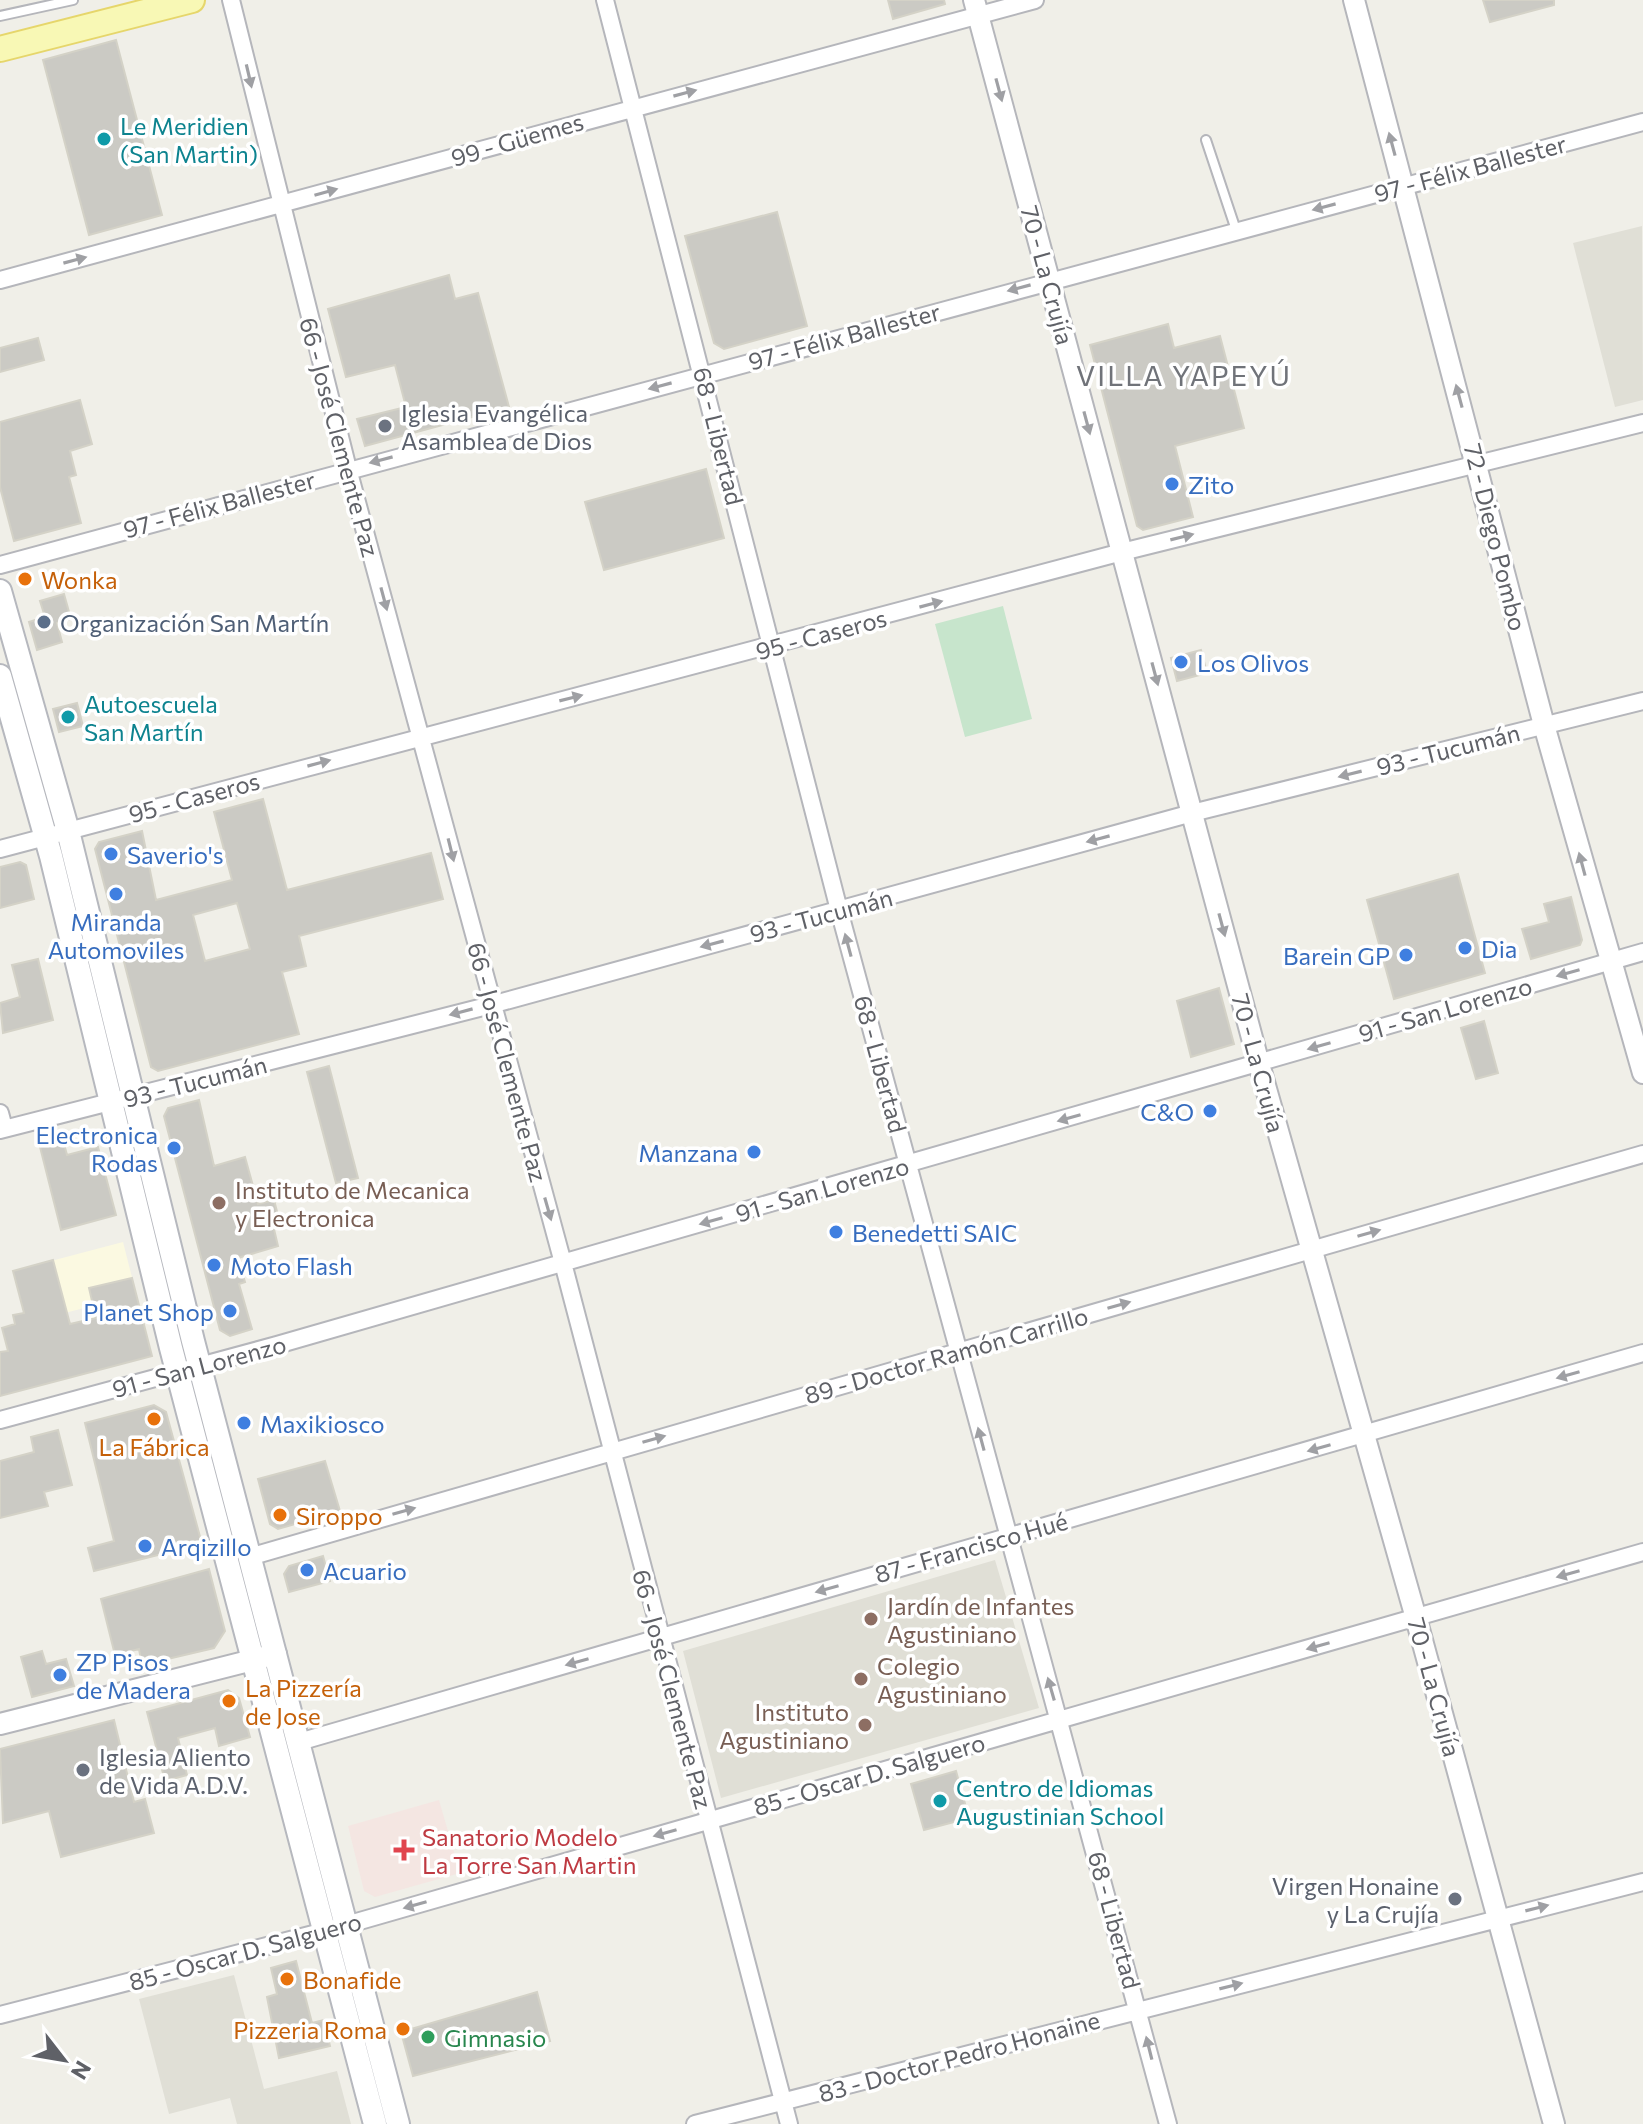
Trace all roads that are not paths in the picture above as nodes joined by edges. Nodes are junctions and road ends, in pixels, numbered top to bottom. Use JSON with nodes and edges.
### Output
{"nodes":[{"id":1,"x":73,"y":0,"type":"edge"},
{"id":2,"x":192,"y":0,"type":"edge"},
{"id":3,"x":231,"y":0,"type":"edge"},
{"id":4,"x":605,"y":0,"type":"edge"},
{"id":5,"x":1035,"y":0,"type":"edge"},
{"id":6,"x":1354,"y":0,"type":"edge"},
{"id":7,"x":976,"y":8,"type":"edge"},
{"id":8,"x":0,"y":16,"type":"edge"},
{"id":9,"x":0,"y":49,"type":"edge"},
{"id":10,"x":632,"y":107,"type":"junction"},
{"id":11,"x":1643,"y":122,"type":"edge"},
{"id":12,"x":1206,"y":140,"type":"dead end"},
{"id":13,"x":1403,"y":186,"type":"junction"},
{"id":14,"x":279,"y":205,"type":"junction"},
{"id":15,"x":1236,"y":230,"type":"junction"},
{"id":16,"x":0,"y":280,"type":"edge"},
{"id":17,"x":1049,"y":280,"type":"junction"},
{"id":18,"x":703,"y":375,"type":"junction"},
{"id":19,"x":1643,"y":423,"type":"edge"},
{"id":20,"x":1477,"y":463,"type":"junction"},
{"id":21,"x":348,"y":469,"type":"junction"},
{"id":22,"x":1122,"y":552,"type":"junction"},
{"id":23,"x":0,"y":565,"type":"edge"},
{"id":24,"x":0,"y":591,"type":"edge"},
{"id":25,"x":772,"y":647,"type":"junction"},
{"id":26,"x":0,"y":676,"type":"edge"},
{"id":27,"x":1643,"y":701,"type":"edge"},
{"id":28,"x":1544,"y":725,"type":"junction"},
{"id":29,"x":422,"y":736,"type":"junction"},
{"id":30,"x":1192,"y":813,"type":"junction"},
{"id":31,"x":68,"y":831,"type":"junction"},
{"id":32,"x":45,"y":837,"type":"junction"},
{"id":33,"x":0,"y":849,"type":"edge"},
{"id":34,"x":839,"y":910,"type":"junction"},
{"id":35,"x":1643,"y":952,"type":"edge"},
{"id":36,"x":1609,"y":961,"type":"junction"},
{"id":37,"x":491,"y":1005,"type":"junction"},
{"id":38,"x":1259,"y":1064,"type":"junction"},
{"id":39,"x":1643,"y":1073,"type":"edge"},
{"id":40,"x":120,"y":1100,"type":"junction"},
{"id":41,"x":1,"y":1124,"type":"edge"},
{"id":42,"x":1643,"y":1154,"type":"edge"},
{"id":43,"x":908,"y":1165,"type":"junction"},
{"id":44,"x":1311,"y":1250,"type":"junction"},
{"id":45,"x":563,"y":1263,"type":"junction"},
{"id":46,"x":958,"y":1352,"type":"junction"},
{"id":47,"x":1643,"y":1353,"type":"edge"},
{"id":48,"x":189,"y":1369,"type":"junction"},
{"id":49,"x":0,"y":1420,"type":"edge"},
{"id":50,"x":1364,"y":1435,"type":"junction"},
{"id":51,"x":610,"y":1452,"type":"junction"},
{"id":52,"x":1007,"y":1536,"type":"junction"},
{"id":53,"x":1643,"y":1552,"type":"edge"},
{"id":54,"x":249,"y":1557,"type":"junction"},
{"id":55,"x":1416,"y":1618,"type":"junction"},
{"id":56,"x":659,"y":1639,"type":"junction"},
{"id":57,"x":265,"y":1658,"type":"junction"},
{"id":58,"x":1060,"y":1719,"type":"junction"},
{"id":59,"x":0,"y":1724,"type":"edge"},
{"id":60,"x":299,"y":1742,"type":"junction"},
{"id":61,"x":708,"y":1821,"type":"junction"},
{"id":62,"x":1643,"y":1882,"type":"edge"},
{"id":63,"x":1499,"y":1917,"type":"junction"},
{"id":64,"x":336,"y":1928,"type":"junction"},
{"id":65,"x":1139,"y":2010,"type":"junction"},
{"id":66,"x":0,"y":2015,"type":"edge"},
{"id":67,"x":783,"y":2102,"type":"junction"},
{"id":68,"x":375,"y":2124,"type":"edge"},
{"id":69,"x":398,"y":2124,"type":"edge"},
{"id":70,"x":695,"y":2124,"type":"edge"},
{"id":71,"x":789,"y":2124,"type":"edge"},
{"id":72,"x":1168,"y":2124,"type":"edge"},
{"id":73,"x":1554,"y":2124,"type":"edge"}],
"edges":[{"from":1,"to":8,"type":"lane"},
{"from":2,"to":9,"type":"main road"},
{"from":3,"to":14,"type":"street","name":"66 - José Clemente Paz","one_way":true},
{"from":4,"to":10,"type":"street","name":"68 - Libertad"},
{"from":5,"to":7,"type":"street","name":"99 - Güemes"},
{"from":13,"to":6,"type":"street","name":"72 - Diego Pombo","one_way":true},
{"from":10,"to":7,"type":"street","name":"99 - Güemes","one_way":true},
{"from":7,"to":17,"type":"street","name":"70 - La Crujía","one_way":true},
{"from":14,"to":10,"type":"street","name":"99 - Güemes","one_way":true},
{"from":10,"to":18,"type":"street","name":"68 - Libertad"},
{"from":11,"to":13,"type":"street","name":"97 - Félix Ballester"},
{"from":12,"to":15,"type":"lane"},
{"from":13,"to":15,"type":"street","name":"97 - Félix Ballester","one_way":true},
{"from":20,"to":13,"type":"street","name":"72 - Diego Pombo","one_way":true},
{"from":16,"to":14,"type":"street","name":"99 - Güemes","one_way":true},
{"from":14,"to":21,"type":"street","name":"66 - José Clemente Paz"},
{"from":15,"to":17,"type":"street","name":"97 - Félix Ballester"},
{"from":17,"to":18,"type":"street","name":"97 - Félix Ballester","one_way":true},
{"from":17,"to":22,"type":"street","name":"70 - La Crujía","one_way":true},
{"from":18,"to":21,"type":"street","name":"97 - Félix Ballester","one_way":true},
{"from":18,"to":25,"type":"street","name":"68 - Libertad"},
{"from":19,"to":20,"type":"street","name":"95 - Caseros"},
{"from":22,"to":20,"type":"street","name":"95 - Caseros","one_way":true},
{"from":20,"to":28,"type":"street","name":"72 - Diego Pombo"},
{"from":21,"to":23,"type":"street","name":"97 - Félix Ballester"},
{"from":21,"to":29,"type":"street","name":"66 - José Clemente Paz","one_way":true},
{"from":25,"to":22,"type":"street","name":"95 - Caseros","one_way":true},
{"from":22,"to":30,"type":"street","name":"70 - La Crujía","one_way":true},
{"from":24,"to":31,"type":"main road"},
{"from":29,"to":25,"type":"street","name":"95 - Caseros","one_way":true},
{"from":25,"to":34,"type":"street","name":"68 - Libertad"},
{"from":26,"to":32,"type":"main road"},
{"from":27,"to":28,"type":"street","name":"93 - Tucumán"},
{"from":28,"to":30,"type":"street","name":"93 - Tucumán","one_way":true},
{"from":36,"to":28,"type":"street","name":"72 - Diego Pombo","one_way":true},
{"from":31,"to":29,"type":"street","name":"95 - Caseros","one_way":true},
{"from":29,"to":37,"type":"street","name":"66 - José Clemente Paz","one_way":true},
{"from":30,"to":34,"type":"street","name":"93 - Tucumán","one_way":true},
{"from":30,"to":38,"type":"street","name":"70 - La Crujía","one_way":true},
{"from":31,"to":32,"type":"street","name":"95 - Caseros"},
{"from":31,"to":40,"type":"main road"},
{"from":32,"to":33,"type":"street","name":"95 - Caseros"},
{"from":32,"to":40,"type":"main road"},
{"from":34,"to":37,"type":"street","name":"93 - Tucumán","one_way":true},
{"from":43,"to":34,"type":"street","name":"68 - Libertad","one_way":true},
{"from":35,"to":36,"type":"street","name":"91 - San Lorenzo"},
{"from":36,"to":38,"type":"street","name":"91 - San Lorenzo","one_way":true},
{"from":36,"to":39,"type":"street","name":"72 - Diego Pombo"},
{"from":37,"to":40,"type":"street","name":"93 - Tucumán","one_way":true},
{"from":37,"to":45,"type":"street","name":"66 - José Clemente Paz","one_way":true},
{"from":38,"to":43,"type":"street","name":"91 - San Lorenzo","one_way":true},
{"from":38,"to":44,"type":"street","name":"70 - La Crujía"},
{"from":40,"to":41,"type":"street","name":"93 - Tucumán"},
{"from":40,"to":48,"type":"main road"},
{"from":44,"to":42,"type":"street","name":"89 - Doctor Ramón Carrillo","one_way":true},
{"from":43,"to":45,"type":"street","name":"91 - San Lorenzo","one_way":true},
{"from":43,"to":46,"type":"street","name":"68 - Libertad"},
{"from":46,"to":44,"type":"street","name":"89 - Doctor Ramón Carrillo","one_way":true},
{"from":44,"to":50,"type":"street","name":"70 - La Crujía"},
{"from":45,"to":48,"type":"street","name":"91 - San Lorenzo"},
{"from":45,"to":51,"type":"street","name":"66 - José Clemente Paz"},
{"from":51,"to":46,"type":"street","name":"89 - Doctor Ramón Carrillo","one_way":true},
{"from":52,"to":46,"type":"street","name":"68 - Libertad","one_way":true},
{"from":47,"to":50,"type":"street","name":"87 - Francisco Hué","one_way":true},
{"from":48,"to":49,"type":"street","name":"91 - San Lorenzo"},
{"from":48,"to":54,"type":"main road"},
{"from":48,"to":57,"type":"main road"},
{"from":50,"to":52,"type":"street","name":"87 - Francisco Hué","one_way":true},
{"from":50,"to":55,"type":"street","name":"70 - La Crujía"},
{"from":54,"to":51,"type":"street","name":"89 - Doctor Ramón Carrillo","one_way":true},
{"from":51,"to":56,"type":"street","name":"66 - José Clemente Paz"},
{"from":52,"to":56,"type":"street","name":"87 - Francisco Hué","one_way":true},
{"from":58,"to":52,"type":"street","name":"68 - Libertad","one_way":true},
{"from":53,"to":55,"type":"street","name":"85 - Oscar D. Salguero","one_way":true},
{"from":54,"to":57,"type":"main road"},
{"from":55,"to":58,"type":"street","name":"85 - Oscar D. Salguero","one_way":true},
{"from":55,"to":63,"type":"street","name":"70 - La Crujía"},
{"from":56,"to":60,"type":"street","name":"87 - Francisco Hué","one_way":true},
{"from":56,"to":61,"type":"street","name":"66 - José Clemente Paz"},
{"from":57,"to":59,"type":"street"},
{"from":57,"to":60,"type":"main road"},
{"from":57,"to":64,"type":"main road"},
{"from":58,"to":61,"type":"street","name":"85 - Oscar D. Salguero"},
{"from":58,"to":65,"type":"street","name":"68 - Libertad"},
{"from":60,"to":64,"type":"main road"},
{"from":61,"to":64,"type":"street","name":"85 - Oscar D. Salguero","one_way":true},
{"from":61,"to":67,"type":"street","name":"66 - José Clemente Paz"},
{"from":63,"to":62,"type":"street","name":"83 - Doctor Pedro Honaine","one_way":true},
{"from":65,"to":63,"type":"street","name":"83 - Doctor Pedro Honaine","one_way":true},
{"from":63,"to":73,"type":"street","name":"70 - La Crujía"},
{"from":64,"to":66,"type":"street","name":"85 - Oscar D. Salguero"},
{"from":64,"to":68,"type":"main road"},
{"from":64,"to":69,"type":"main road"},
{"from":65,"to":67,"type":"street","name":"83 - Doctor Pedro Honaine"},
{"from":72,"to":65,"type":"street","name":"68 - Libertad","one_way":true},
{"from":67,"to":70,"type":"street","name":"83 - Doctor Pedro Honaine"},
{"from":67,"to":71,"type":"street","name":"66 - José Clemente Paz"}]}
